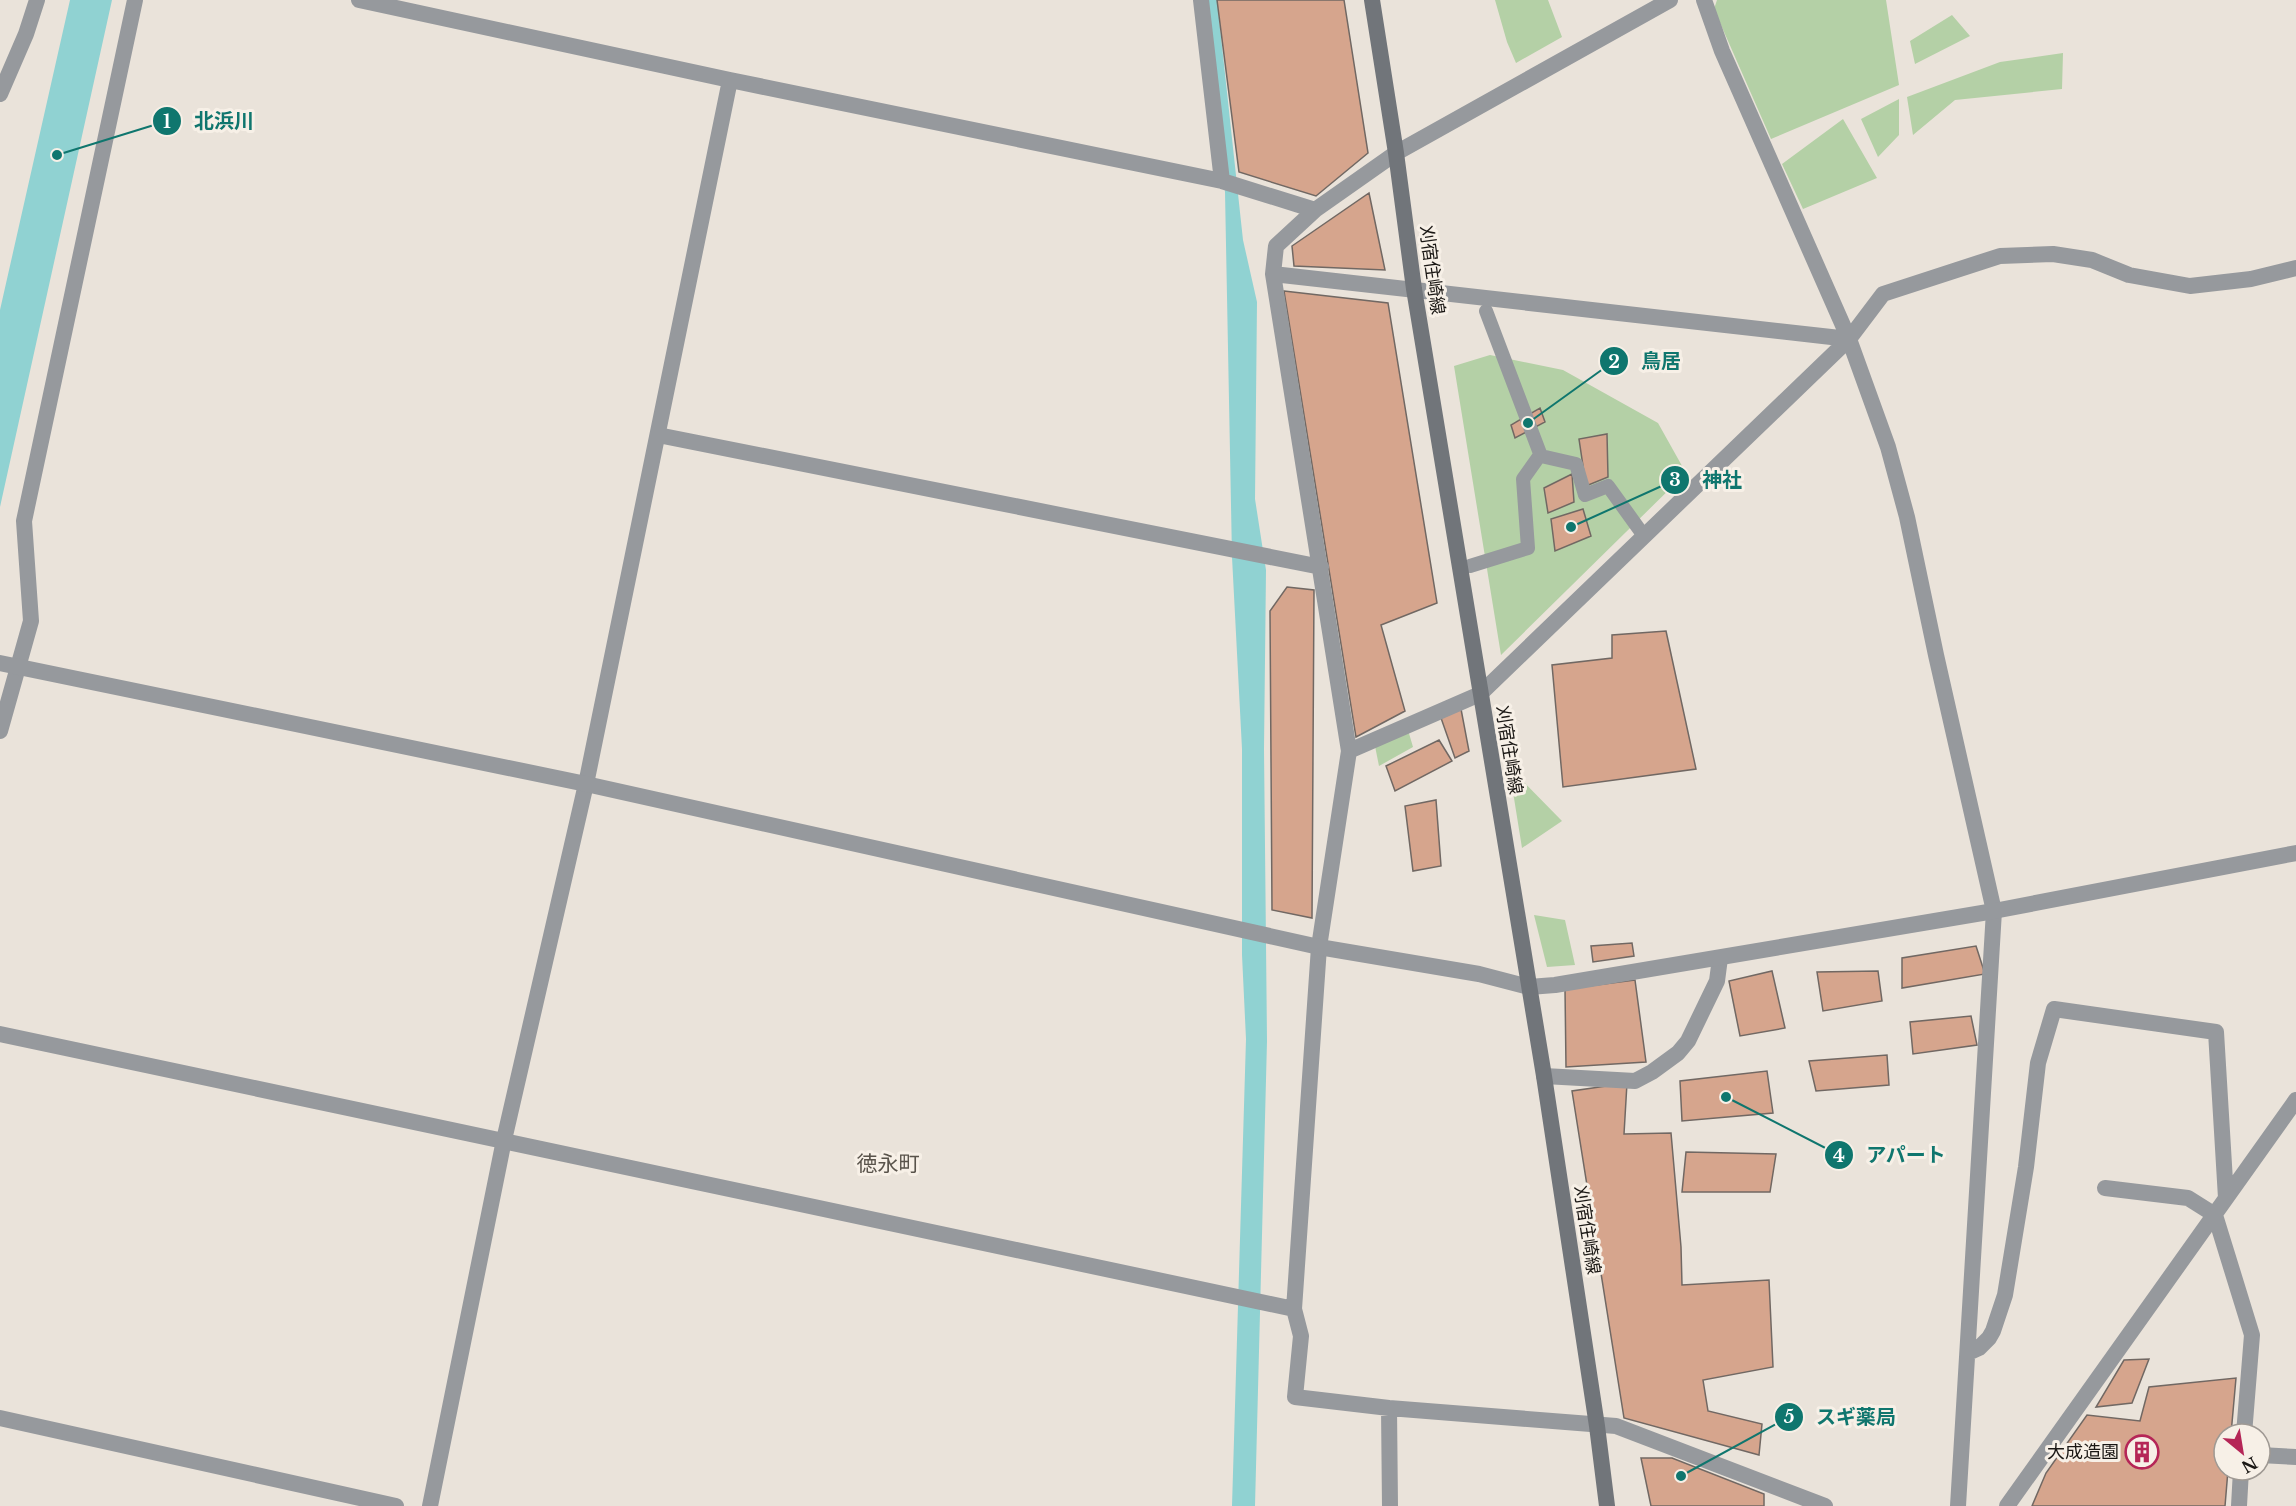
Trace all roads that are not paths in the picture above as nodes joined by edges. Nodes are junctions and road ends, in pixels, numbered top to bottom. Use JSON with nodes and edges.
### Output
{"nodes":[{"id":1,"x":37,"y":0,"type":"edge"},
{"id":2,"x":135,"y":0,"type":"edge"},
{"id":3,"x":359,"y":0,"type":"edge"},
{"id":4,"x":1202,"y":0,"type":"edge"},
{"id":5,"x":1372,"y":0,"type":"edge"},
{"id":6,"x":1670,"y":0,"type":"edge"},
{"id":7,"x":1704,"y":0,"type":"edge"},
{"id":8,"x":730,"y":80,"type":"junction"},
{"id":9,"x":0,"y":94,"type":"edge"},
{"id":10,"x":1396,"y":153,"type":"junction"},
{"id":11,"x":1222,"y":181,"type":"junction"},
{"id":12,"x":1315,"y":210,"type":"junction"},
{"id":13,"x":2296,"y":268,"type":"edge"},
{"id":14,"x":1274,"y":274,"type":"junction"},
{"id":15,"x":1414,"y":289,"type":"junction"},
{"id":16,"x":1486,"y":311,"type":"dead end"},
{"id":17,"x":1849,"y":339,"type":"junction"},
{"id":18,"x":658,"y":435,"type":"junction"},
{"id":19,"x":1540,"y":455,"type":"junction"},
{"id":20,"x":1644,"y":536,"type":"junction"},
{"id":21,"x":1470,"y":566,"type":"dead end"},
{"id":22,"x":1321,"y":567,"type":"junction"},
{"id":23,"x":0,"y":663,"type":"edge"},
{"id":24,"x":18,"y":668,"type":"junction"},
{"id":25,"x":1480,"y":694,"type":"junction"},
{"id":26,"x":0,"y":731,"type":"edge"},
{"id":27,"x":1349,"y":751,"type":"junction"},
{"id":28,"x":586,"y":784,"type":"junction"},
{"id":29,"x":2296,"y":853,"type":"edge"},
{"id":30,"x":1995,"y":911,"type":"junction"},
{"id":31,"x":1319,"y":946,"type":"junction"},
{"id":32,"x":1720,"y":958,"type":"junction"},
{"id":33,"x":1528,"y":987,"type":"junction"},
{"id":34,"x":0,"y":1034,"type":"edge"},
{"id":35,"x":1544,"y":1076,"type":"junction"},
{"id":36,"x":2296,"y":1100,"type":"edge"},
{"id":37,"x":504,"y":1140,"type":"junction"},
{"id":38,"x":2105,"y":1188,"type":"dead end"},
{"id":39,"x":2226,"y":1198,"type":"junction"},
{"id":40,"x":2215,"y":1215,"type":"junction"},
{"id":41,"x":1294,"y":1309,"type":"junction"},
{"id":42,"x":1968,"y":1353,"type":"junction"},
{"id":43,"x":1389,"y":1408,"type":"junction"},
{"id":44,"x":0,"y":1418,"type":"edge"},
{"id":45,"x":2245,"y":1422,"type":"edge"},
{"id":46,"x":1597,"y":1426,"type":"junction"},
{"id":47,"x":2272,"y":1456,"type":"edge"},
{"id":48,"x":2296,"y":1457,"type":"edge"},
{"id":49,"x":2240,"y":1482,"type":"edge"},
{"id":50,"x":396,"y":1506,"type":"edge"},
{"id":51,"x":430,"y":1506,"type":"edge"},
{"id":52,"x":1390,"y":1506,"type":"edge"},
{"id":53,"x":1607,"y":1506,"type":"edge"},
{"id":54,"x":1825,"y":1506,"type":"edge"},
{"id":55,"x":1958,"y":1506,"type":"edge"},
{"id":56,"x":2007,"y":1506,"type":"edge"},
{"id":57,"x":2239,"y":1506,"type":"edge"}],
"edges":[{"from":1,"to":9,"type":"street"},
{"from":2,"to":24,"type":"street"},
{"from":3,"to":8,"type":"street"},
{"from":4,"to":11,"type":"street"},
{"from":5,"to":10,"type":"main road","name":"刈宿住崎線"},
{"from":6,"to":10,"type":"street"},
{"from":7,"to":17,"type":"street"},
{"from":8,"to":11,"type":"street"},
{"from":8,"to":18,"type":"street"},
{"from":10,"to":12,"type":"street"},
{"from":10,"to":15,"type":"main road","name":"刈宿住崎線"},
{"from":11,"to":12,"type":"street"},
{"from":12,"to":14,"type":"street"},
{"from":13,"to":17,"type":"street"},
{"from":14,"to":15,"type":"street"},
{"from":14,"to":22,"type":"street"},
{"from":15,"to":17,"type":"street"},
{"from":15,"to":25,"type":"main road","name":"刈宿住崎線"},
{"from":16,"to":19,"type":"street"},
{"from":17,"to":20,"type":"street"},
{"from":17,"to":30,"type":"street"},
{"from":18,"to":22,"type":"street"},
{"from":18,"to":28,"type":"street"},
{"from":19,"to":20,"type":"street"},
{"from":19,"to":21,"type":"street"},
{"from":20,"to":25,"type":"street"},
{"from":22,"to":27,"type":"street"},
{"from":23,"to":24,"type":"street"},
{"from":24,"to":26,"type":"street"},
{"from":24,"to":28,"type":"street"},
{"from":25,"to":27,"type":"street"},
{"from":25,"to":33,"type":"main road","name":"刈宿住崎線"},
{"from":27,"to":31,"type":"street"},
{"from":28,"to":31,"type":"street"},
{"from":28,"to":37,"type":"street"},
{"from":29,"to":30,"type":"street"},
{"from":30,"to":32,"type":"street"},
{"from":30,"to":42,"type":"street"},
{"from":31,"to":33,"type":"street"},
{"from":31,"to":41,"type":"street"},
{"from":32,"to":33,"type":"street"},
{"from":32,"to":35,"type":"street"},
{"from":33,"to":35,"type":"main road","name":"刈宿住崎線"},
{"from":34,"to":37,"type":"street"},
{"from":35,"to":46,"type":"main road","name":"刈宿住崎線"},
{"from":36,"to":39,"type":"street"},
{"from":37,"to":41,"type":"street"},
{"from":37,"to":51,"type":"street"},
{"from":38,"to":40,"type":"street"},
{"from":39,"to":40,"type":"street"},
{"from":39,"to":42,"type":"street"},
{"from":40,"to":45,"type":"street"},
{"from":40,"to":56,"type":"street"},
{"from":41,"to":43,"type":"street"},
{"from":42,"to":55,"type":"street"},
{"from":43,"to":46,"type":"street"},
{"from":43,"to":52,"type":"street"},
{"from":44,"to":50,"type":"street"},
{"from":46,"to":53,"type":"main road","name":"刈宿住崎線"},
{"from":46,"to":54,"type":"street"},
{"from":47,"to":48,"type":"street"},
{"from":49,"to":57,"type":"street"}]}
